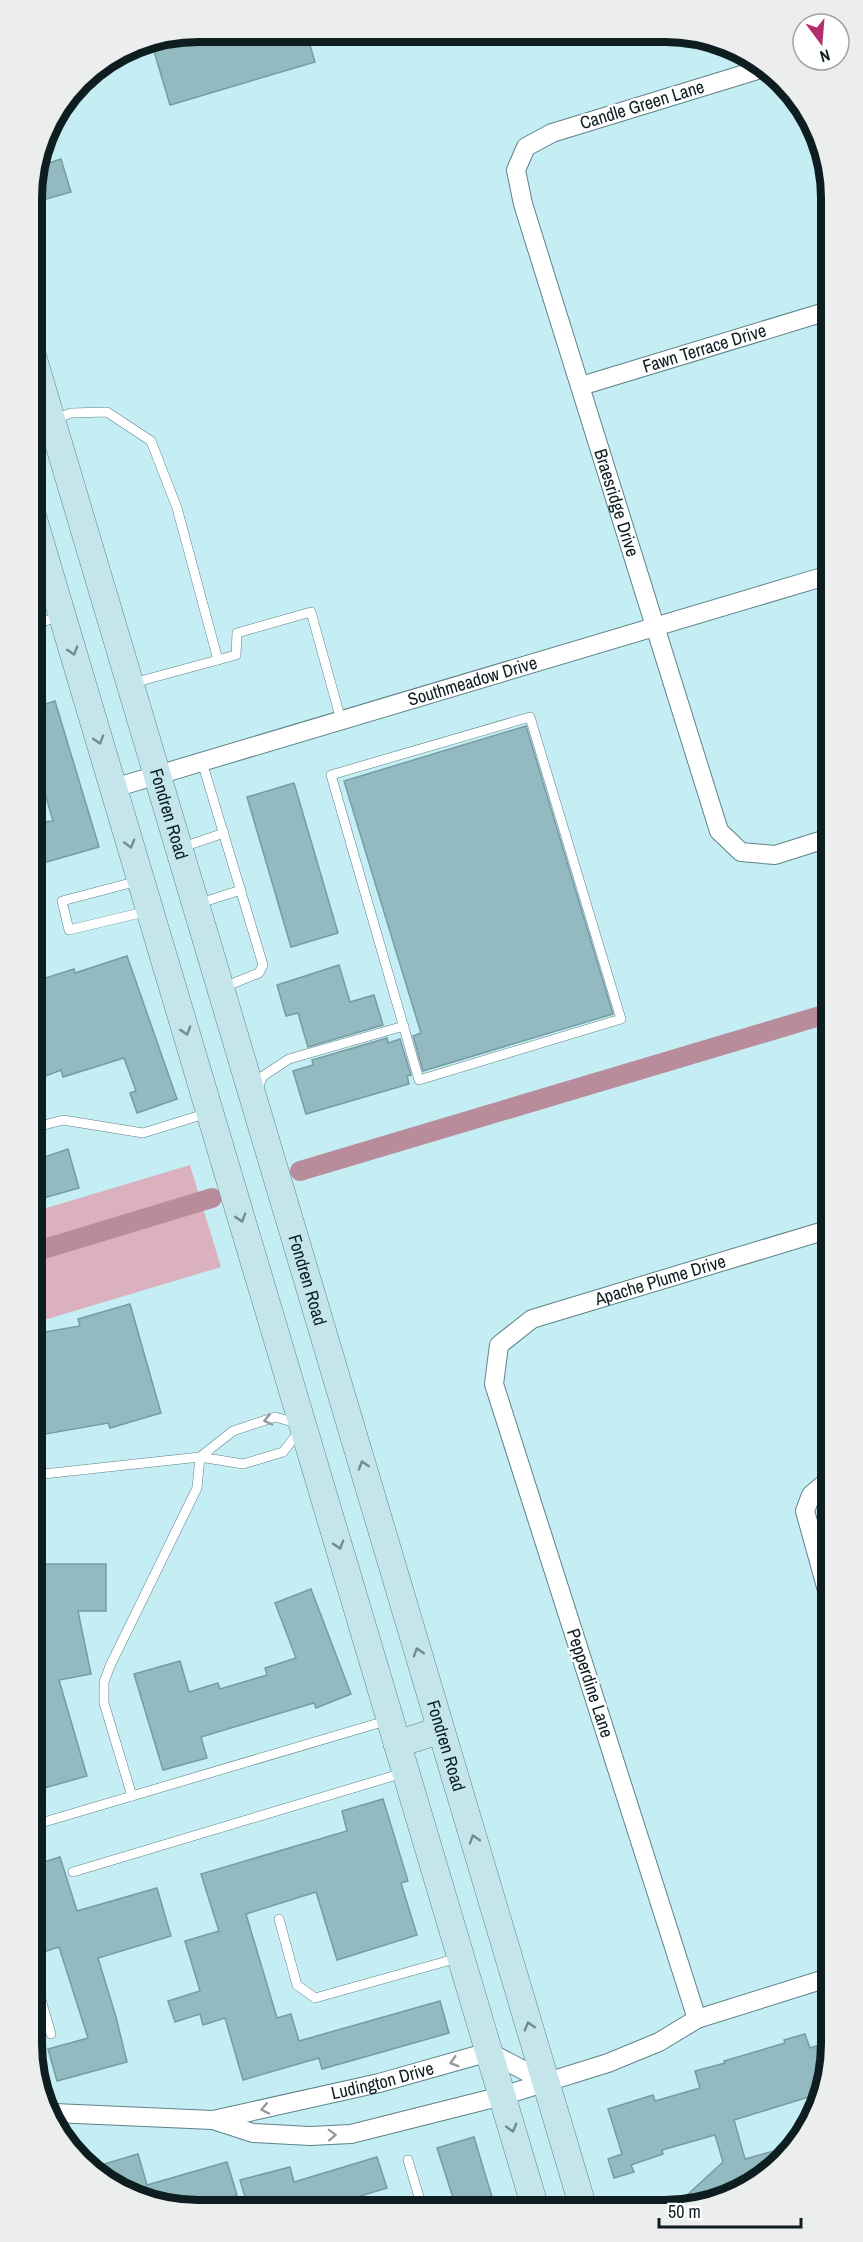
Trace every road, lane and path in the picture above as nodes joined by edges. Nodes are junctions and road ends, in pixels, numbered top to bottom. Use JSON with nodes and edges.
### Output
{"nodes":[{"id":1,"x":755,"y":71,"type":"edge"},
{"id":2,"x":526,"y":147,"type":"joint"},
{"id":3,"x":821,"y":313,"type":"edge"},
{"id":4,"x":580,"y":386,"type":"junction"},
{"id":5,"x":42,"y":422,"type":"edge"},
{"id":6,"x":42,"y":547,"type":"edge"},
{"id":7,"x":821,"y":577,"type":"edge"},
{"id":8,"x":63,"y":616,"type":"junction"},
{"id":9,"x":42,"y":622,"type":"edge"},
{"id":10,"x":654,"y":627,"type":"junction"},
{"id":11,"x":218,"y":660,"type":"junction"},
{"id":12,"x":130,"y":684,"type":"junction"},
{"id":13,"x":341,"y":720,"type":"junction"},
{"id":14,"x":202,"y":762,"type":"junction"},
{"id":15,"x":157,"y":775,"type":"junction"},
{"id":16,"x":114,"y":788,"type":"junction"},
{"id":17,"x":224,"y":833,"type":"junction"},
{"id":18,"x":821,"y":841,"type":"edge"},
{"id":19,"x":179,"y":848,"type":"junction"},
{"id":20,"x":141,"y":880,"type":"junction"},
{"id":21,"x":241,"y":890,"type":"junction"},
{"id":22,"x":196,"y":904,"type":"junction"},
{"id":23,"x":150,"y":910,"type":"junction"},
{"id":24,"x":221,"y":988,"type":"junction"},
{"id":25,"x":404,"y":1026,"type":"junction"},
{"id":26,"x":253,"y":1098,"type":"junction"},
{"id":27,"x":210,"y":1113,"type":"junction"},
{"id":28,"x":42,"y":1126,"type":"edge"},
{"id":29,"x":821,"y":1232,"type":"edge"},
{"id":30,"x":499,"y":1345,"type":"joint"},
{"id":31,"x":347,"y":1413,"type":"junction"},
{"id":32,"x":303,"y":1425,"type":"junction"},
{"id":33,"x":200,"y":1457,"type":"junction"},
{"id":34,"x":42,"y":1474,"type":"edge"},
{"id":35,"x":821,"y":1487,"type":"edge"},
{"id":36,"x":821,"y":1569,"type":"edge"},
{"id":37,"x":441,"y":1730,"type":"junction"},
{"id":38,"x":394,"y":1731,"type":"junction"},
{"id":39,"x":405,"y":1772,"type":"junction"},
{"id":40,"x":132,"y":1796,"type":"junction"},
{"id":41,"x":42,"y":1823,"type":"edge"},
{"id":42,"x":73,"y":1872,"type":"dead end"},
{"id":43,"x":279,"y":1919,"type":"dead end"},
{"id":44,"x":460,"y":1957,"type":"junction"},
{"id":45,"x":821,"y":1980,"type":"edge"},
{"id":46,"x":42,"y":2003,"type":"edge"},
{"id":47,"x":697,"y":2019,"type":"junction"},
{"id":48,"x":51,"y":2034,"type":"dead end"},
{"id":49,"x":489,"y":2052,"type":"junction"},
{"id":50,"x":546,"y":2082,"type":"junction"},
{"id":51,"x":502,"y":2096,"type":"junction"},
{"id":52,"x":59,"y":2113,"type":"edge"},
{"id":53,"x":213,"y":2120,"type":"junction"},
{"id":54,"x":408,"y":2160,"type":"dead end"},
{"id":55,"x":420,"y":2200,"type":"edge"},
{"id":56,"x":533,"y":2200,"type":"edge"},
{"id":57,"x":581,"y":2200,"type":"edge"}],
"edges":[{"from":1,"to":2,"type":"street","name":"Candle Green Lane"},
{"from":2,"to":4,"type":"street","name":"Braesridge Drive"},
{"from":3,"to":4,"type":"street","name":"Fawn Terrace Drive"},
{"from":4,"to":10,"type":"street","name":"Braesridge Drive"},
{"from":5,"to":11,"type":"lane"},
{"from":5,"to":12,"type":"main road","name":"Fondren Road"},
{"from":6,"to":8,"type":"main road"},
{"from":7,"to":10,"type":"street","name":"Southmeadow Drive"},
{"from":8,"to":9,"type":"lane"},
{"from":8,"to":16,"type":"main road","one_way":true},
{"from":10,"to":13,"type":"street","name":"Southmeadow Drive"},
{"from":10,"to":18,"type":"street","name":"Braesridge Drive"},
{"from":11,"to":12,"type":"lane"},
{"from":11,"to":13,"type":"lane"},
{"from":12,"to":15,"type":"main road","name":"Fondren Road"},
{"from":13,"to":14,"type":"street","name":"Southmeadow Drive"},
{"from":14,"to":15,"type":"street","name":"Southmeadow Drive"},
{"from":14,"to":17,"type":"lane"},
{"from":15,"to":16,"type":"street","name":"Southmeadow Drive"},
{"from":15,"to":19,"type":"main road","name":"Fondren Road"},
{"from":16,"to":20,"type":"main road","one_way":true},
{"from":17,"to":19,"type":"lane"},
{"from":17,"to":21,"type":"lane"},
{"from":19,"to":22,"type":"main road","name":"Fondren Road"},
{"from":20,"to":23,"type":"main road"},
{"from":20,"to":23,"type":"lane"},
{"from":21,"to":22,"type":"lane"},
{"from":21,"to":24,"type":"lane"},
{"from":22,"to":24,"type":"main road","name":"Fondren Road"},
{"from":23,"to":27,"type":"main road","one_way":true},
{"from":24,"to":26,"type":"main road","name":"Fondren Road"},
{"from":25,"to":25,"type":"lane"},
{"from":25,"to":26,"type":"lane"},
{"from":26,"to":27,"type":"main road"},
{"from":26,"to":31,"type":"main road","name":"Fondren Road"},
{"from":27,"to":28,"type":"lane"},
{"from":27,"to":32,"type":"main road","one_way":true},
{"from":29,"to":30,"type":"street","name":"Apache Plume Drive"},
{"from":30,"to":47,"type":"street","name":"Pepperdine Lane"},
{"from":31,"to":32,"type":"main road"},
{"from":37,"to":31,"type":"main road","name":"Fondren Road","one_way":true},
{"from":32,"to":33,"type":"lane","one_way":true},
{"from":32,"to":33,"type":"lane"},
{"from":32,"to":38,"type":"main road","one_way":true},
{"from":33,"to":34,"type":"lane"},
{"from":33,"to":40,"type":"lane"},
{"from":35,"to":36,"type":"street"},
{"from":37,"to":38,"type":"main road"},
{"from":50,"to":37,"type":"main road","name":"Fondren Road","one_way":true},
{"from":38,"to":39,"type":"main road"},
{"from":38,"to":40,"type":"lane"},
{"from":39,"to":42,"type":"lane"},
{"from":39,"to":44,"type":"main road"},
{"from":40,"to":41,"type":"lane"},
{"from":43,"to":44,"type":"lane"},
{"from":44,"to":49,"type":"main road"},
{"from":45,"to":47,"type":"street","name":"Ludington Drive"},
{"from":46,"to":48,"type":"lane"},
{"from":47,"to":50,"type":"street","name":"Ludington Drive"},
{"from":49,"to":50,"type":"street"},
{"from":49,"to":51,"type":"main road"},
{"from":49,"to":53,"type":"street","name":"Ludington Drive","one_way":true},
{"from":50,"to":51,"type":"street","name":"Ludington Drive"},
{"from":50,"to":57,"type":"main road","name":"Fondren Road"},
{"from":53,"to":51,"type":"street","name":"Ludington Drive","one_way":true},
{"from":51,"to":56,"type":"main road","one_way":true},
{"from":52,"to":53,"type":"street","name":"Ludington Drive"},
{"from":54,"to":55,"type":"lane"}]}
